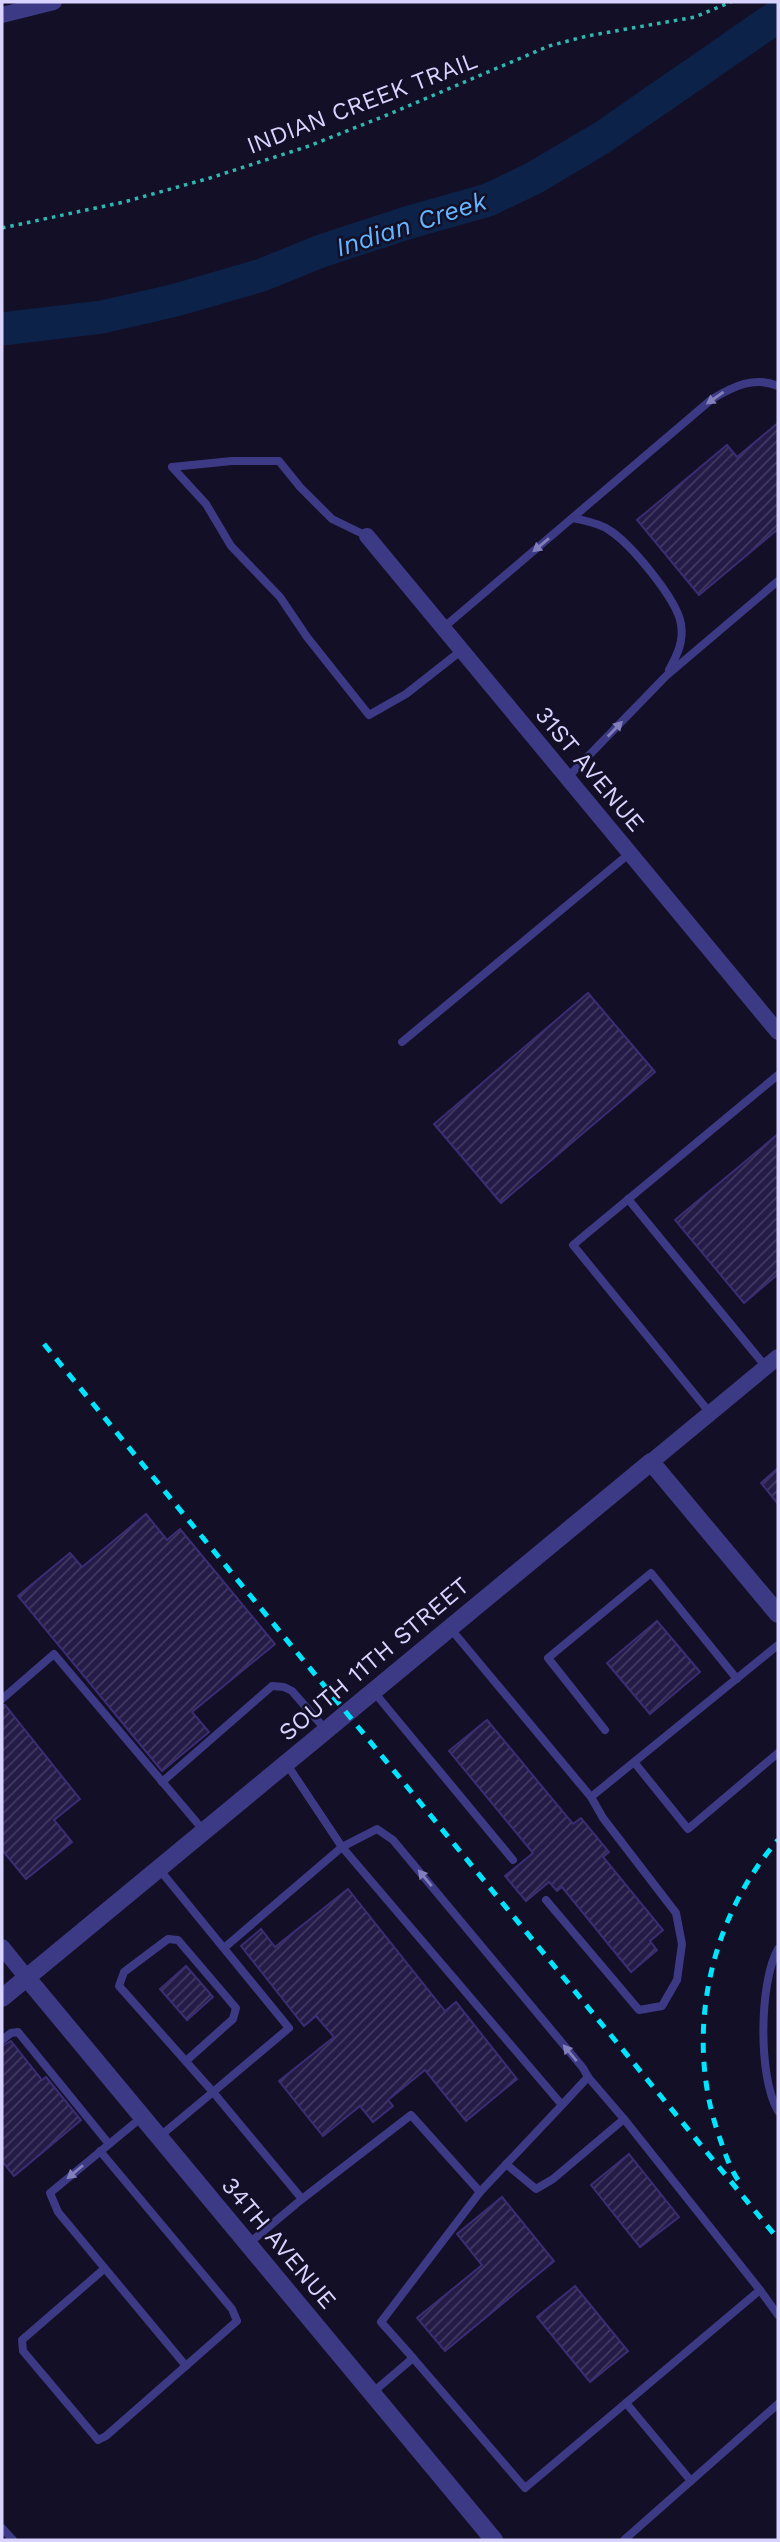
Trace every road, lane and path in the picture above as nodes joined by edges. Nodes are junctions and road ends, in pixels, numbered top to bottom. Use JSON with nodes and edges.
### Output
{"nodes":[{"id":1,"x":54,"y":2,"type":"edge"},
{"id":2,"x":730,"y":2,"type":"edge"},
{"id":3,"x":2,"y":15,"type":"edge"},
{"id":4,"x":2,"y":228,"type":"edge"},
{"id":5,"x":778,"y":386,"type":"edge"},
{"id":6,"x":573,"y":518,"type":"junction"},
{"id":7,"x":367,"y":536,"type":"joint"},
{"id":8,"x":778,"y":582,"type":"edge"},
{"id":9,"x":443,"y":628,"type":"junction"},
{"id":10,"x":462,"y":650,"type":"junction"},
{"id":11,"x":666,"y":676,"type":"junction"},
{"id":12,"x":567,"y":778,"type":"junction"},
{"id":13,"x":630,"y":853,"type":"junction"},
{"id":14,"x":777,"y":1029,"type":"edge"},
{"id":15,"x":402,"y":1042,"type":"dead end"},
{"id":16,"x":778,"y":1075,"type":"edge"},
{"id":17,"x":628,"y":1199,"type":"junction"},
{"id":18,"x":772,"y":1362,"type":"edge"},
{"id":19,"x":710,"y":1413,"type":"junction"},
{"id":20,"x":651,"y":1462,"type":"junction"},
{"id":21,"x":778,"y":1614,"type":"edge"},
{"id":22,"x":450,"y":1628,"type":"junction"},
{"id":23,"x":778,"y":1645,"type":"edge"},
{"id":24,"x":737,"y":1679,"type":"junction"},
{"id":25,"x":373,"y":1691,"type":"junction"},
{"id":26,"x":2,"y":1699,"type":"edge"},
{"id":27,"x":326,"y":1730,"type":"junction"},
{"id":28,"x":605,"y":1730,"type":"dead end"},
{"id":29,"x":778,"y":1753,"type":"edge"},
{"id":30,"x":634,"y":1762,"type":"junction"},
{"id":31,"x":286,"y":1763,"type":"junction"},
{"id":32,"x":162,"y":1782,"type":"junction"},
{"id":33,"x":591,"y":1797,"type":"junction"},
{"id":34,"x":204,"y":1831,"type":"junction"},
{"id":35,"x":342,"y":1847,"type":"junction"},
{"id":36,"x":513,"y":1860,"type":"dead end"},
{"id":37,"x":159,"y":1868,"type":"junction"},
{"id":38,"x":546,"y":1900,"type":"dead end"},
{"id":39,"x":2,"y":1947,"type":"edge"},
{"id":40,"x":224,"y":1948,"type":"junction"},
{"id":41,"x":778,"y":1949,"type":"edge"},
{"id":42,"x":27,"y":1978,"type":"junction"},
{"id":43,"x":2,"y":1998,"type":"edge"},
{"id":44,"x":2,"y":2040,"type":"edge"},
{"id":45,"x":186,"y":2061,"type":"junction"},
{"id":46,"x":588,"y":2077,"type":"junction"},
{"id":47,"x":213,"y":2092,"type":"junction"},
{"id":48,"x":562,"y":2105,"type":"junction"},
{"id":49,"x":778,"y":2111,"type":"edge"},
{"id":50,"x":142,"y":2117,"type":"junction"},
{"id":51,"x":624,"y":2119,"type":"junction"},
{"id":52,"x":159,"y":2137,"type":"junction"},
{"id":53,"x":109,"y":2144,"type":"junction"},
{"id":54,"x":100,"y":2151,"type":"junction"},
{"id":55,"x":506,"y":2164,"type":"junction"},
{"id":56,"x":480,"y":2192,"type":"junction"},
{"id":57,"x":302,"y":2199,"type":"junction"},
{"id":58,"x":248,"y":2244,"type":"junction"},
{"id":59,"x":104,"y":2270,"type":"junction"},
{"id":60,"x":760,"y":2290,"type":"junction"},
{"id":61,"x":778,"y":2315,"type":"edge"},
{"id":62,"x":413,"y":2358,"type":"junction"},
{"id":63,"x":186,"y":2366,"type":"junction"},
{"id":64,"x":372,"y":2393,"type":"junction"},
{"id":65,"x":626,"y":2403,"type":"junction"},
{"id":66,"x":778,"y":2404,"type":"edge"},
{"id":67,"x":691,"y":2481,"type":"junction"},
{"id":68,"x":2,"y":2528,"type":"edge"},
{"id":69,"x":13,"y":2540,"type":"edge"},
{"id":70,"x":494,"y":2540,"type":"edge"},
{"id":71,"x":624,"y":2540,"type":"edge"}],
"edges":[{"from":1,"to":3,"type":"street"},
{"from":2,"to":4,"type":"path","name":"INDIAN CREEK TRAIL"},
{"from":5,"to":6,"type":"lane","one_way":true},
{"from":6,"to":9,"type":"lane","one_way":true},
{"from":6,"to":11,"type":"lane"},
{"from":7,"to":9,"type":"street","name":"31ST AVENUE"},
{"from":7,"to":10,"type":"lane"},
{"from":8,"to":11,"type":"lane"},
{"from":9,"to":10,"type":"street","name":"31ST AVENUE"},
{"from":10,"to":12,"type":"street","name":"31ST AVENUE"},
{"from":12,"to":11,"type":"lane","one_way":true},
{"from":12,"to":13,"type":"street","name":"31ST AVENUE"},
{"from":13,"to":14,"type":"street","name":"31ST AVENUE"},
{"from":13,"to":15,"type":"lane"},
{"from":16,"to":17,"type":"lane"},
{"from":17,"to":18,"type":"lane"},
{"from":17,"to":19,"type":"lane"},
{"from":18,"to":19,"type":"street","name":"SOUTH 11TH STREET"},
{"from":19,"to":20,"type":"street","name":"SOUTH 11TH STREET"},
{"from":20,"to":21,"type":"street"},
{"from":20,"to":22,"type":"street","name":"SOUTH 11TH STREET"},
{"from":22,"to":25,"type":"street","name":"SOUTH 11TH STREET"},
{"from":22,"to":33,"type":"lane"},
{"from":23,"to":24,"type":"lane"},
{"from":24,"to":28,"type":"lane"},
{"from":24,"to":30,"type":"lane"},
{"from":25,"to":27,"type":"street","name":"SOUTH 11TH STREET"},
{"from":25,"to":36,"type":"lane"},
{"from":26,"to":32,"type":"lane"},
{"from":27,"to":31,"type":"street","name":"SOUTH 11TH STREET"},
{"from":27,"to":32,"type":"lane"},
{"from":29,"to":30,"type":"lane"},
{"from":30,"to":33,"type":"lane"},
{"from":31,"to":34,"type":"street","name":"SOUTH 11TH STREET"},
{"from":31,"to":35,"type":"lane"},
{"from":32,"to":34,"type":"lane"},
{"from":33,"to":38,"type":"lane"},
{"from":34,"to":37,"type":"street","name":"SOUTH 11TH STREET"},
{"from":35,"to":40,"type":"lane"},
{"from":46,"to":35,"type":"lane","one_way":true},
{"from":35,"to":48,"type":"lane"},
{"from":37,"to":40,"type":"lane"},
{"from":37,"to":42,"type":"street","name":"SOUTH 11TH STREET"},
{"from":39,"to":42,"type":"street"},
{"from":40,"to":47,"type":"lane"},
{"from":41,"to":49,"type":"lane"},
{"from":42,"to":43,"type":"street","name":"SOUTH 11TH STREET"},
{"from":42,"to":50,"type":"street","name":"34TH AVENUE"},
{"from":44,"to":53,"type":"lane"},
{"from":45,"to":45,"type":"lane"},
{"from":45,"to":47,"type":"lane"},
{"from":46,"to":48,"type":"lane"},
{"from":46,"to":51,"type":"lane"},
{"from":47,"to":52,"type":"lane"},
{"from":47,"to":57,"type":"lane"},
{"from":48,"to":55,"type":"lane"},
{"from":50,"to":52,"type":"street","name":"34TH AVENUE"},
{"from":50,"to":53,"type":"lane"},
{"from":51,"to":55,"type":"lane"},
{"from":51,"to":60,"type":"lane"},
{"from":52,"to":58,"type":"street","name":"34TH AVENUE"},
{"from":53,"to":54,"type":"lane"},
{"from":54,"to":59,"type":"lane","one_way":true},
{"from":54,"to":63,"type":"lane"},
{"from":55,"to":56,"type":"lane"},
{"from":56,"to":57,"type":"lane"},
{"from":56,"to":62,"type":"lane"},
{"from":57,"to":58,"type":"lane"},
{"from":58,"to":64,"type":"street","name":"34TH AVENUE"},
{"from":59,"to":63,"type":"lane"},
{"from":59,"to":63,"type":"lane"},
{"from":60,"to":61,"type":"lane"},
{"from":60,"to":65,"type":"lane"},
{"from":62,"to":64,"type":"lane"},
{"from":62,"to":65,"type":"lane"},
{"from":64,"to":70,"type":"street","name":"34TH AVENUE"},
{"from":65,"to":67,"type":"lane"},
{"from":66,"to":67,"type":"lane"},
{"from":67,"to":71,"type":"lane"},
{"from":68,"to":69,"type":"lane"}]}
